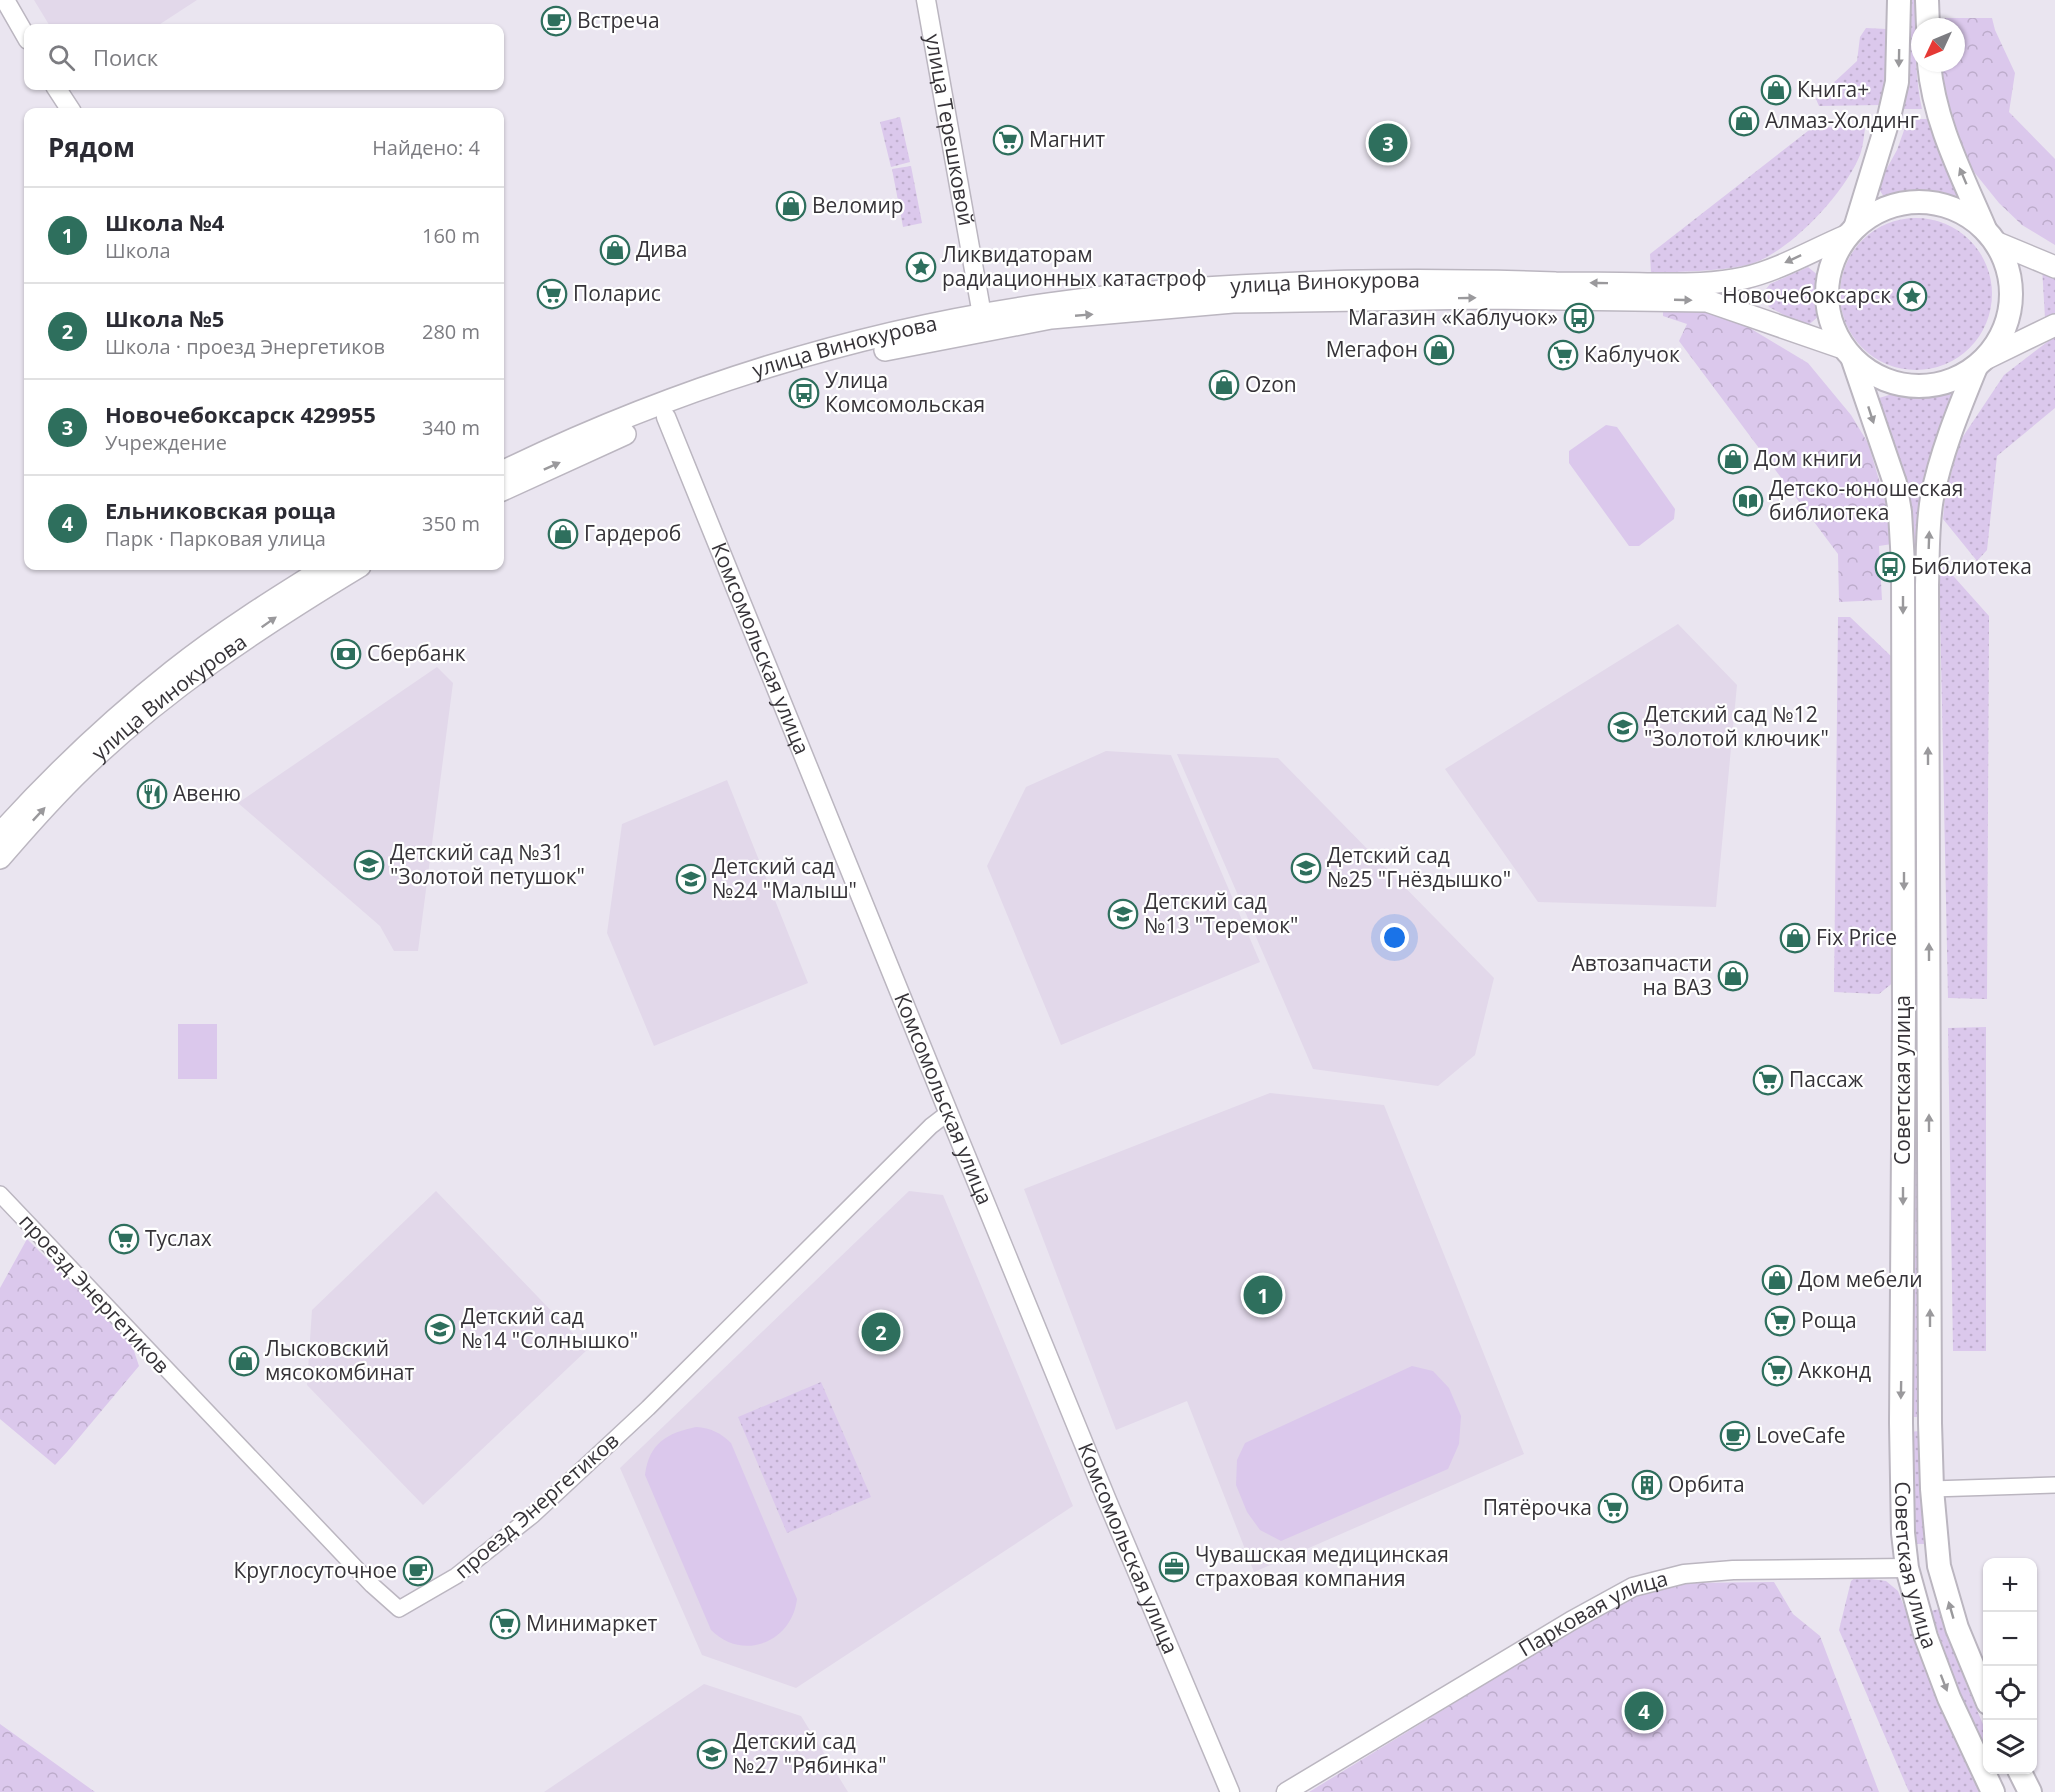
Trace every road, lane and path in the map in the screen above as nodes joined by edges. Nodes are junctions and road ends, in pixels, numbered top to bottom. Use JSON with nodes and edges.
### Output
{"nodes":[{"id":1,"x":6,"y":0,"type":"edge"},
{"id":2,"x":926,"y":0,"type":"edge"},
{"id":3,"x":1899,"y":0,"type":"edge"},
{"id":4,"x":1927,"y":0,"type":"edge"},
{"id":5,"x":1928,"y":18,"type":"edge"},
{"id":6,"x":24,"y":33,"type":"edge"},
{"id":7,"x":1930,"y":72,"type":"edge"},
{"id":8,"x":58,"y":90,"type":"edge"},
{"id":9,"x":69,"y":108,"type":"edge"},
{"id":10,"x":1851,"y":230,"type":"junction"},
{"id":11,"x":1990,"y":236,"type":"junction"},
{"id":12,"x":2055,"y":267,"type":"edge"},
{"id":13,"x":1050,"y":311,"type":"junction"},
{"id":14,"x":983,"y":322,"type":"junction"},
{"id":15,"x":2055,"y":325,"type":"edge"},
{"id":16,"x":1848,"y":354,"type":"junction"},
{"id":17,"x":1981,"y":363,"type":"junction"},
{"id":18,"x":663,"y":411,"type":"junction"},
{"id":19,"x":504,"y":471,"type":"edge"},
{"id":20,"x":504,"y":488,"type":"edge"},
{"id":21,"x":338,"y":570,"type":"edge"},
{"id":22,"x":123,"y":723,"type":"junction"},
{"id":23,"x":0,"y":834,"type":"edge"},
{"id":24,"x":0,"y":858,"type":"edge"},
{"id":25,"x":948,"y":1113,"type":"junction"},
{"id":26,"x":0,"y":1194,"type":"edge"},
{"id":27,"x":2055,"y":1485,"type":"edge"},
{"id":28,"x":1932,"y":1489,"type":"junction"},
{"id":29,"x":1939,"y":1566,"type":"junction"},
{"id":30,"x":1907,"y":1568,"type":"junction"},
{"id":31,"x":1983,"y":1691,"type":"edge"},
{"id":32,"x":2021,"y":1774,"type":"edge"},
{"id":33,"x":1230,"y":1792,"type":"edge"},
{"id":34,"x":1286,"y":1792,"type":"edge"},
{"id":35,"x":1994,"y":1792,"type":"edge"},
{"id":36,"x":2030,"y":1792,"type":"edge"}],
"edges":[{"from":1,"to":6,"type":"street"},
{"from":2,"to":14,"type":"street","name":"улица Терешковой"},
{"from":3,"to":10,"type":"main road","one_way":true},
{"from":4,"to":5,"type":"main road"},
{"from":11,"to":7,"type":"main road","one_way":true},
{"from":8,"to":9,"type":"street"},
{"from":10,"to":11,"type":"main road"},
{"from":10,"to":13,"type":"main road","name":"улица Винокурова","one_way":true},
{"from":10,"to":16,"type":"main road"},
{"from":11,"to":12,"type":"main road"},
{"from":11,"to":17,"type":"main road"},
{"from":13,"to":14,"type":"main road","name":"улица Винокурова"},
{"from":13,"to":16,"type":"main road","name":"улица Винокурова","one_way":true},
{"from":14,"to":18,"type":"main road","name":"улица Винокурова"},
{"from":15,"to":17,"type":"main road"},
{"from":16,"to":17,"type":"main road"},
{"from":16,"to":30,"type":"main road","name":"Советская улица","one_way":true},
{"from":28,"to":17,"type":"main road","name":"Советская улица","one_way":true},
{"from":18,"to":19,"type":"main road","name":"улица Винокурова"},
{"from":20,"to":18,"type":"main road","name":"улица Винокурова","one_way":true},
{"from":18,"to":25,"type":"street","name":"Комсомольская улица"},
{"from":21,"to":22,"type":"main road","name":"улица Винокурова"},
{"from":22,"to":23,"type":"main road","name":"улица Винокурова"},
{"from":24,"to":22,"type":"main road","name":"улица Винокурова","one_way":true},
{"from":25,"to":26,"type":"street","name":"проезд Энергетиков"},
{"from":25,"to":33,"type":"street","name":"Комсомольская улица"},
{"from":27,"to":28,"type":"street"},
{"from":28,"to":29,"type":"main road","name":"Советская улица"},
{"from":29,"to":30,"type":"main road","name":"Парковая улица"},
{"from":31,"to":29,"type":"main road","name":"Советская улица","one_way":true},
{"from":30,"to":34,"type":"street","name":"Парковая улица"},
{"from":30,"to":35,"type":"main road","name":"Советская улица","one_way":true},
{"from":32,"to":36,"type":"main road"}]}
